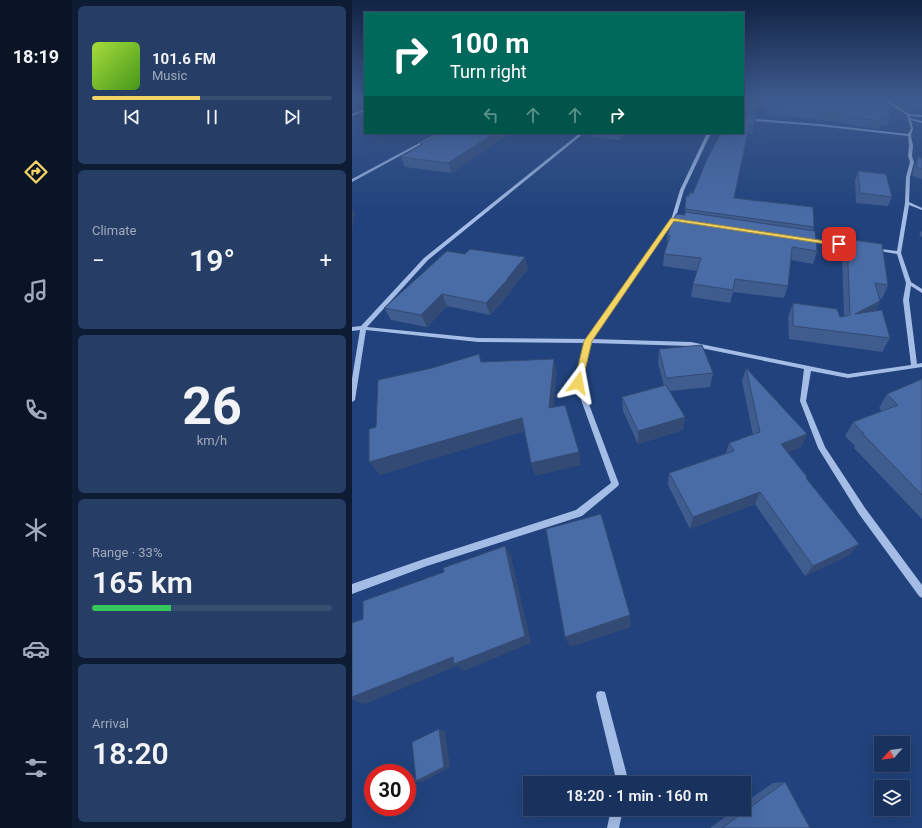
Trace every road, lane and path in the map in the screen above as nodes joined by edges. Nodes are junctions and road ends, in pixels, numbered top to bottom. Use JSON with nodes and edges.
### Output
{"nodes":[{"id":1,"x":433,"y":137,"type":"edge"},
{"id":2,"x":577,"y":137,"type":"edge"},
{"id":3,"x":707,"y":137,"type":"edge"},
{"id":4,"x":909,"y":137,"type":"edge"},
{"id":5,"x":352,"y":181,"type":"edge"},
{"id":6,"x":907,"y":203,"type":"junction"},
{"id":7,"x":922,"y":209,"type":"edge"},
{"id":8,"x":673,"y":220,"type":"junction"},
{"id":9,"x":681,"y":221,"type":"edge"},
{"id":10,"x":805,"y":239,"type":"edge"},
{"id":11,"x":860,"y":248,"type":"edge"},
{"id":12,"x":868,"y":249,"type":"edge"},
{"id":13,"x":899,"y":253,"type":"junction"},
{"id":14,"x":909,"y":283,"type":"junction"},
{"id":15,"x":922,"y":291,"type":"edge"},
{"id":16,"x":362,"y":328,"type":"junction"},
{"id":17,"x":352,"y":329,"type":"edge"},
{"id":18,"x":588,"y":341,"type":"junction"},
{"id":19,"x":922,"y":365,"type":"edge"},
{"id":20,"x":914,"y":366,"type":"junction"},
{"id":21,"x":808,"y":367,"type":"junction"},
{"id":22,"x":352,"y":400,"type":"edge"},
{"id":23,"x":352,"y":589,"type":"edge"},
{"id":24,"x":922,"y":593,"type":"edge"},
{"id":25,"x":600,"y":696,"type":"dead end"},
{"id":26,"x":621,"y":776,"type":"edge"},
{"id":27,"x":616,"y":816,"type":"edge"},
{"id":28,"x":613,"y":828,"type":"edge"}],
"edges":[{"from":1,"to":5,"type":"street"},
{"from":2,"to":16,"type":"street"},
{"from":3,"to":8,"type":"street"},
{"from":4,"to":6,"type":"street"},
{"from":6,"to":7,"type":"street"},
{"from":6,"to":13,"type":"street"},
{"from":8,"to":9,"type":"street"},
{"from":8,"to":18,"type":"street"},
{"from":10,"to":11,"type":"street"},
{"from":12,"to":13,"type":"street"},
{"from":13,"to":14,"type":"street"},
{"from":14,"to":15,"type":"street"},
{"from":14,"to":20,"type":"street"},
{"from":16,"to":17,"type":"street"},
{"from":16,"to":18,"type":"street"},
{"from":16,"to":22,"type":"street"},
{"from":18,"to":21,"type":"street"},
{"from":18,"to":23,"type":"street"},
{"from":19,"to":20,"type":"street"},
{"from":20,"to":21,"type":"street"},
{"from":21,"to":24,"type":"street"},
{"from":25,"to":26,"type":"street"},
{"from":27,"to":28,"type":"street"}]}
